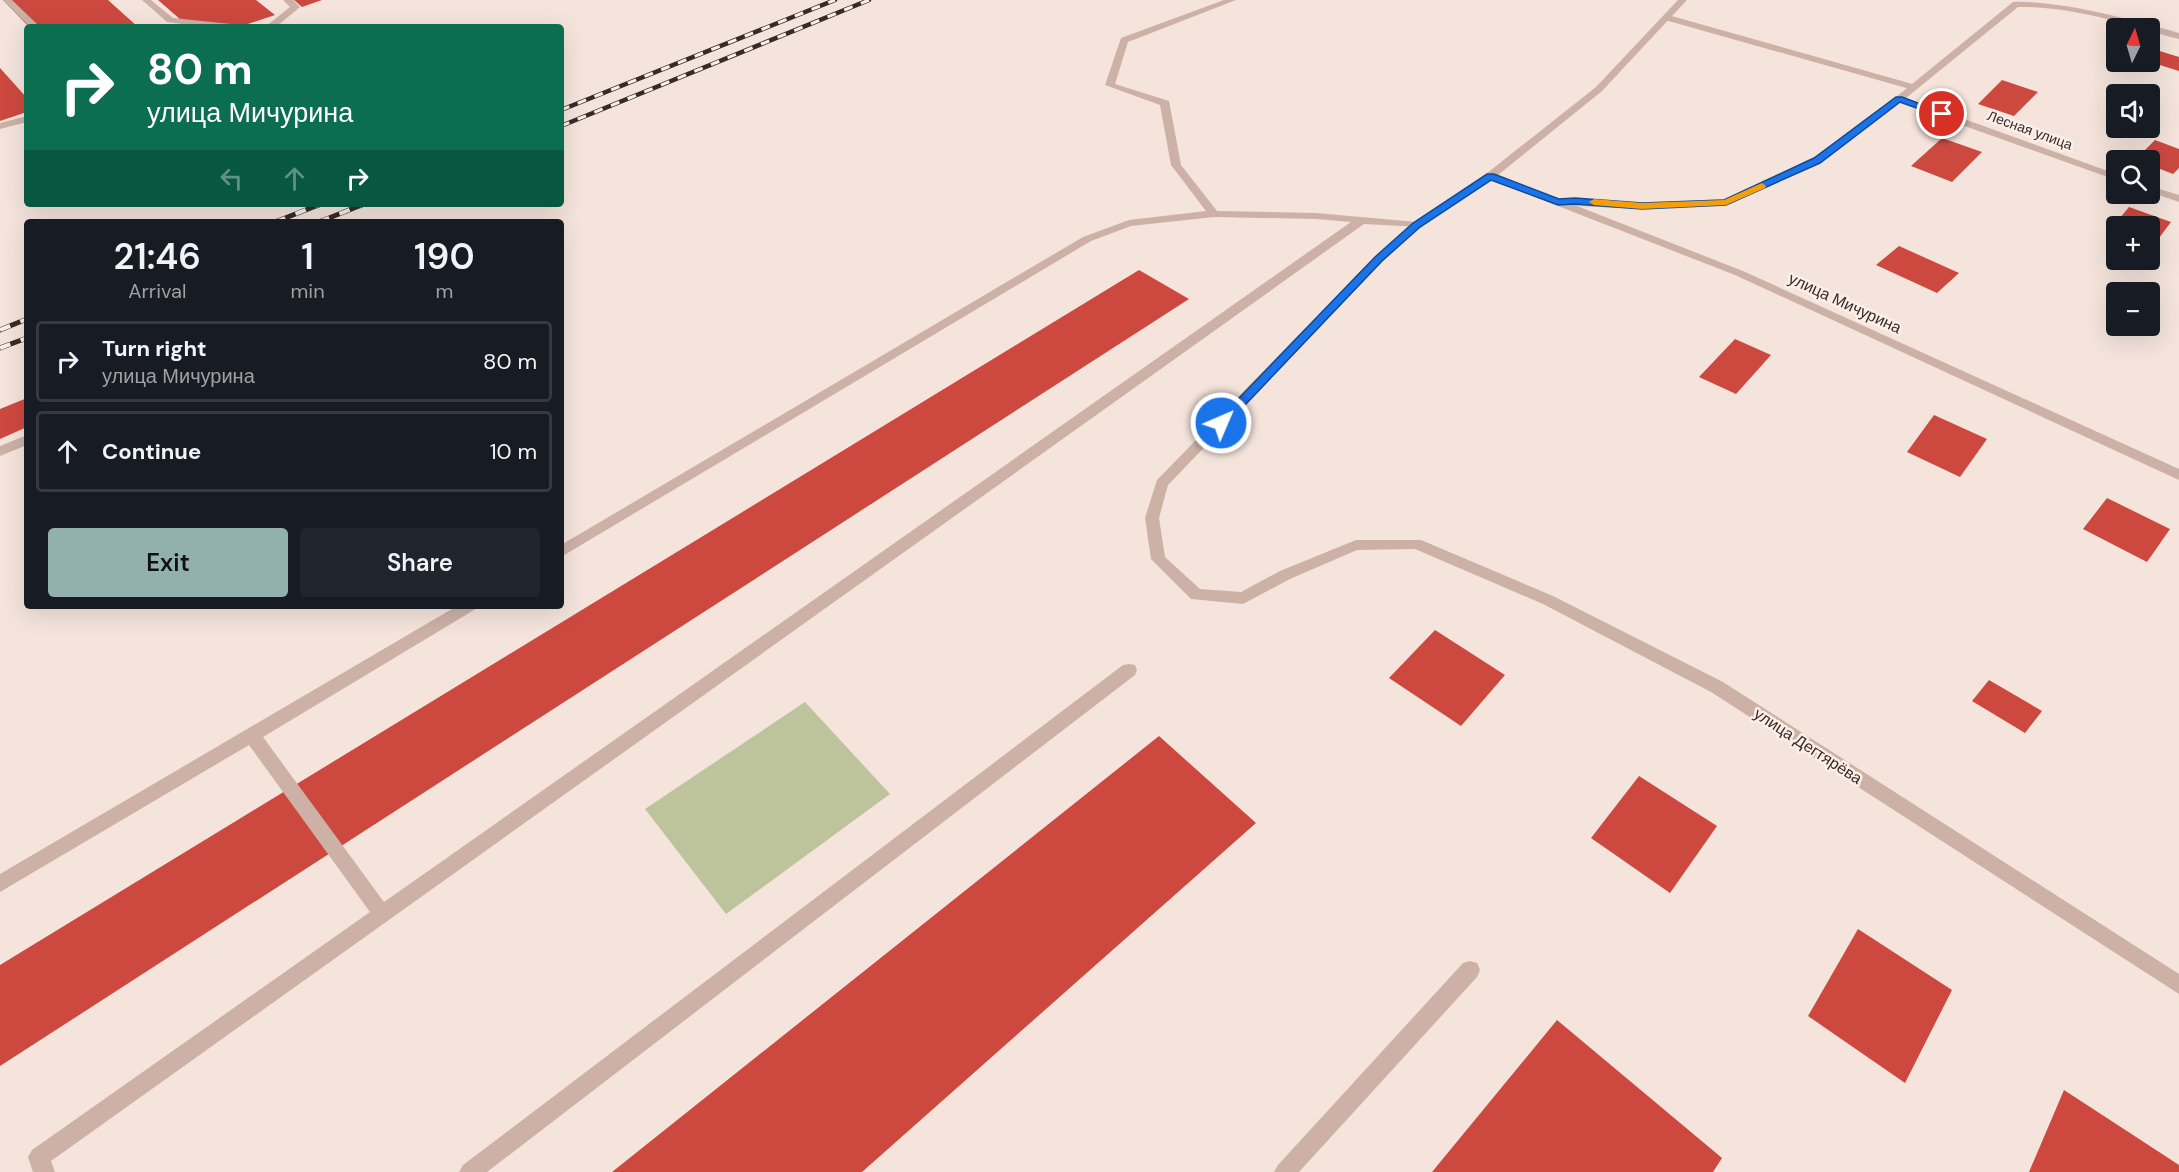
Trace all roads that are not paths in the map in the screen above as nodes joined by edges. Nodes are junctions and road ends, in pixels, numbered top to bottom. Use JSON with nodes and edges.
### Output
{"nodes":[{"id":1,"x":7,"y":0,"type":"edge"},
{"id":2,"x":146,"y":0,"type":"edge"},
{"id":3,"x":287,"y":0,"type":"edge"},
{"id":4,"x":1232,"y":0,"type":"edge"},
{"id":5,"x":1683,"y":0,"type":"edge"},
{"id":6,"x":1668,"y":18,"type":"junction"},
{"id":7,"x":32,"y":24,"type":"edge"},
{"id":8,"x":205,"y":24,"type":"edge"},
{"id":9,"x":274,"y":24,"type":"edge"},
{"id":10,"x":2179,"y":36,"type":"edge"},
{"id":11,"x":1913,"y":87,"type":"junction"},
{"id":12,"x":1899,"y":99,"type":"junction"},
{"id":13,"x":24,"y":120,"type":"edge"},
{"id":14,"x":0,"y":126,"type":"edge"},
{"id":15,"x":2106,"y":173,"type":"edge"},
{"id":16,"x":1490,"y":176,"type":"junction"},
{"id":17,"x":2160,"y":192,"type":"edge"},
{"id":18,"x":2179,"y":199,"type":"edge"},
{"id":19,"x":1558,"y":202,"type":"junction"},
{"id":20,"x":1215,"y":214,"type":"junction"},
{"id":21,"x":1362,"y":220,"type":"junction"},
{"id":22,"x":1417,"y":225,"type":"junction"},
{"id":23,"x":24,"y":441,"type":"edge"},
{"id":24,"x":0,"y":451,"type":"edge"},
{"id":25,"x":2179,"y":475,"type":"edge"},
{"id":26,"x":564,"y":550,"type":"edge"},
{"id":27,"x":465,"y":609,"type":"edge"},
{"id":28,"x":1129,"y":670,"type":"dead end"},
{"id":29,"x":252,"y":735,"type":"junction"},
{"id":30,"x":0,"y":884,"type":"edge"},
{"id":31,"x":382,"y":914,"type":"junction"},
{"id":32,"x":1470,"y":970,"type":"dead end"},
{"id":33,"x":2179,"y":986,"type":"edge"},
{"id":34,"x":44,"y":1172,"type":"edge"},
{"id":35,"x":470,"y":1172,"type":"edge"},
{"id":36,"x":1285,"y":1172,"type":"edge"}],
"edges":[{"from":1,"to":7,"type":"street"},
{"from":2,"to":8,"type":"street"},
{"from":3,"to":9,"type":"street"},
{"from":4,"to":20,"type":"street"},
{"from":5,"to":6,"type":"street"},
{"from":6,"to":11,"type":"street"},
{"from":6,"to":16,"type":"street"},
{"from":10,"to":11,"type":"street"},
{"from":11,"to":12,"type":"street"},
{"from":12,"to":15,"type":"street","name":"Лесная улица"},
{"from":12,"to":19,"type":"street"},
{"from":13,"to":14,"type":"street"},
{"from":16,"to":19,"type":"street","name":"улица Мичурина"},
{"from":16,"to":22,"type":"street"},
{"from":17,"to":18,"type":"street"},
{"from":19,"to":25,"type":"street","name":"улица Мичурина"},
{"from":20,"to":21,"type":"street"},
{"from":20,"to":26,"type":"street"},
{"from":21,"to":22,"type":"street"},
{"from":21,"to":31,"type":"street"},
{"from":22,"to":33,"type":"street","name":"улица Дегтярёва"},
{"from":23,"to":24,"type":"street"},
{"from":27,"to":29,"type":"street"},
{"from":28,"to":35,"type":"street"},
{"from":29,"to":30,"type":"street"},
{"from":29,"to":31,"type":"street"},
{"from":31,"to":34,"type":"street"},
{"from":32,"to":36,"type":"street"}]}
